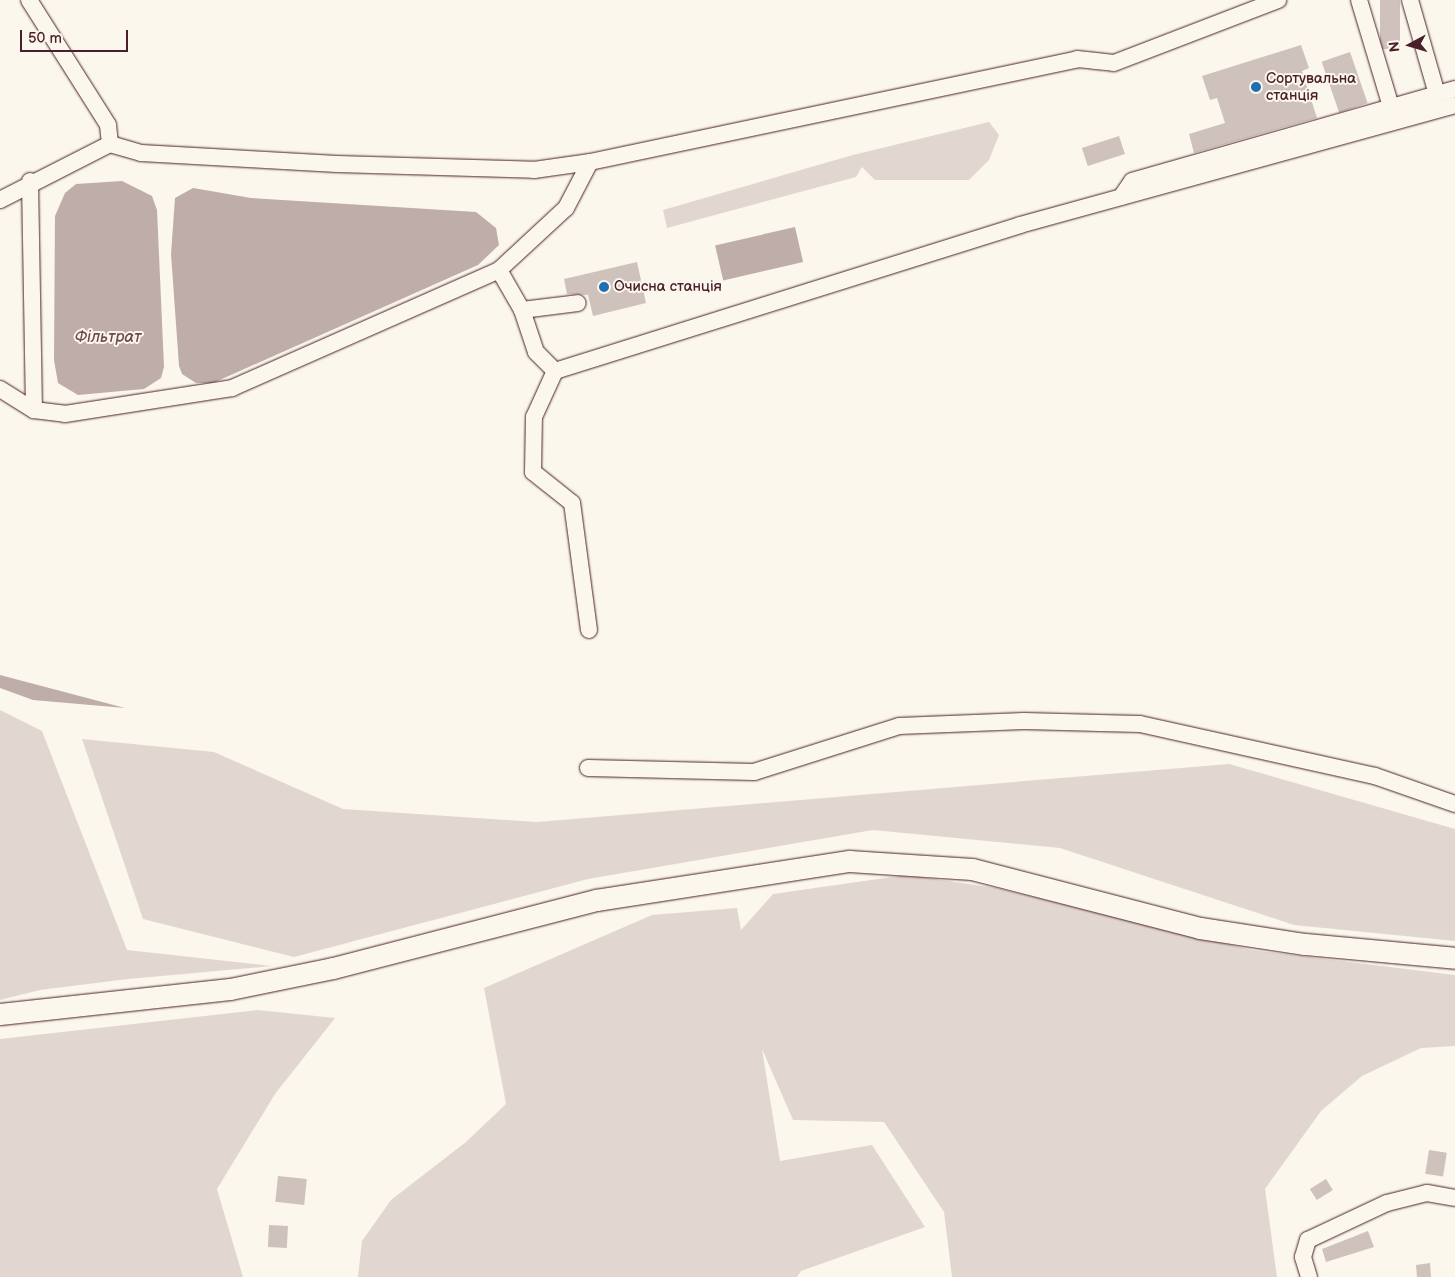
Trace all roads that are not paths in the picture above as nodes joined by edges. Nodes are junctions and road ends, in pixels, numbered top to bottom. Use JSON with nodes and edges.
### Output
{"nodes":[{"id":1,"x":29,"y":0,"type":"edge"},
{"id":2,"x":1278,"y":0,"type":"edge"},
{"id":3,"x":1359,"y":0,"type":"edge"},
{"id":4,"x":1410,"y":0,"type":"edge"},
{"id":5,"x":1455,"y":89,"type":"edge"},
{"id":6,"x":1437,"y":94,"type":"junction"},
{"id":7,"x":1455,"y":105,"type":"edge"},
{"id":8,"x":1391,"y":107,"type":"junction"},
{"id":9,"x":110,"y":144,"type":"junction"},
{"id":10,"x":590,"y":162,"type":"junction"},
{"id":11,"x":30,"y":182,"type":"junction"},
{"id":12,"x":1121,"y":197,"type":"junction"},
{"id":13,"x":0,"y":200,"type":"edge"},
{"id":14,"x":499,"y":270,"type":"junction"},
{"id":15,"x":578,"y":303,"type":"dead end"},
{"id":16,"x":522,"y":310,"type":"junction"},
{"id":17,"x":555,"y":371,"type":"junction"},
{"id":18,"x":2,"y":392,"type":"edge"},
{"id":19,"x":34,"y":410,"type":"junction"},
{"id":20,"x":589,"y":630,"type":"dead end"},
{"id":21,"x":588,"y":768,"type":"dead end"},
{"id":22,"x":1455,"y":804,"type":"edge"},
{"id":23,"x":1455,"y":958,"type":"edge"},
{"id":24,"x":0,"y":1014,"type":"edge"},
{"id":25,"x":1455,"y":1198,"type":"edge"},
{"id":26,"x":1309,"y":1277,"type":"edge"}],
"edges":[{"from":1,"to":9,"type":"street"},
{"from":2,"to":10,"type":"street"},
{"from":3,"to":8,"type":"street"},
{"from":4,"to":6,"type":"street"},
{"from":5,"to":6,"type":"street"},
{"from":6,"to":8,"type":"street"},
{"from":7,"to":12,"type":"street"},
{"from":8,"to":12,"type":"street"},
{"from":9,"to":10,"type":"street"},
{"from":9,"to":11,"type":"street"},
{"from":10,"to":14,"type":"street"},
{"from":11,"to":13,"type":"street"},
{"from":11,"to":19,"type":"street"},
{"from":12,"to":17,"type":"street"},
{"from":14,"to":16,"type":"street"},
{"from":14,"to":19,"type":"street"},
{"from":15,"to":16,"type":"street"},
{"from":16,"to":17,"type":"street"},
{"from":17,"to":20,"type":"street"},
{"from":18,"to":19,"type":"street"},
{"from":21,"to":22,"type":"street"},
{"from":23,"to":24,"type":"main road"},
{"from":25,"to":26,"type":"street"}]}
